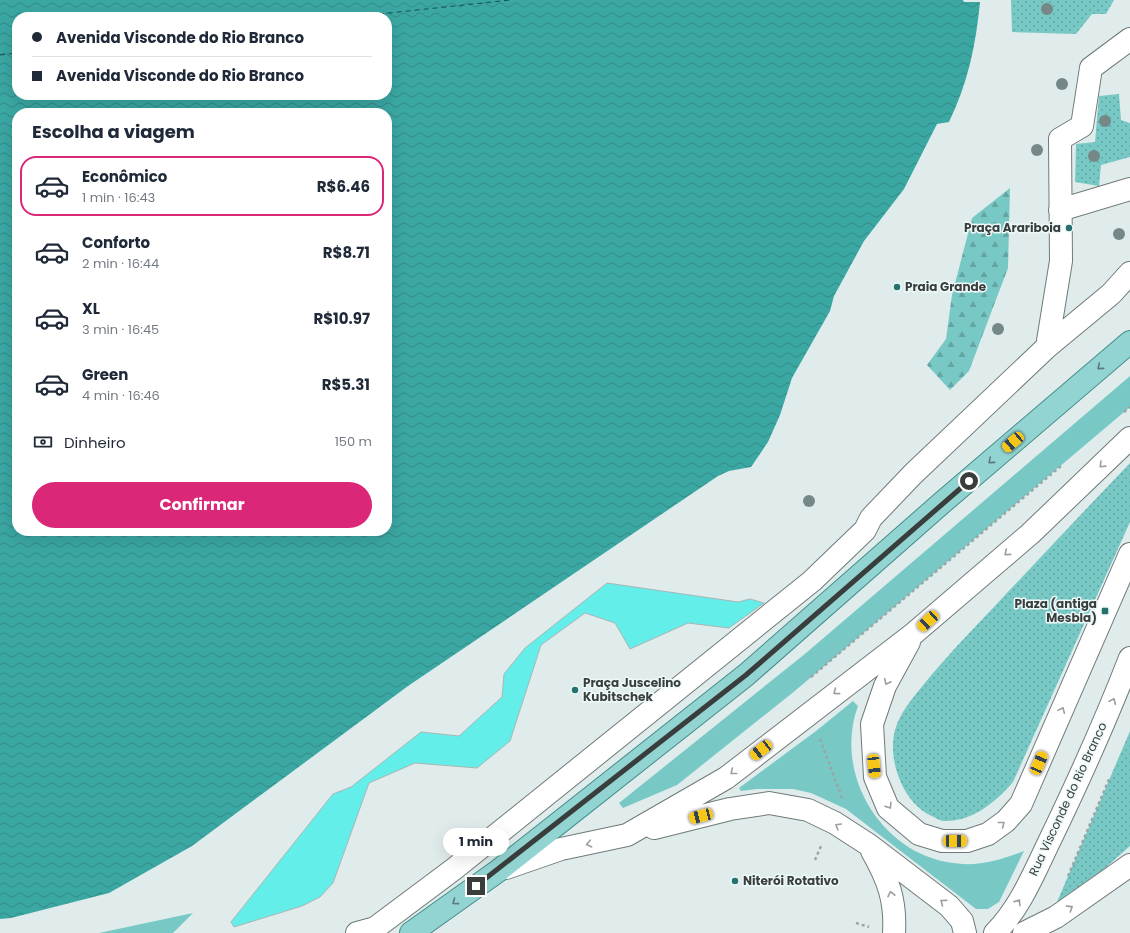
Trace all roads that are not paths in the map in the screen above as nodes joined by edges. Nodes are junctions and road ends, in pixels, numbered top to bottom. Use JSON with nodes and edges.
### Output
{"nodes":[{"id":1,"x":1130,"y":40,"type":"edge"},
{"id":2,"x":1130,"y":189,"type":"edge"},
{"id":3,"x":1060,"y":210,"type":"junction"},
{"id":4,"x":1130,"y":274,"type":"edge"},
{"id":5,"x":1130,"y":342,"type":"edge"},
{"id":6,"x":1048,"y":348,"type":"junction"},
{"id":7,"x":1130,"y":438,"type":"edge"},
{"id":8,"x":1130,"y":554,"type":"edge"},
{"id":9,"x":912,"y":635,"type":"junction"},
{"id":10,"x":1130,"y":658,"type":"edge"},
{"id":11,"x":627,"y":835,"type":"junction"},
{"id":12,"x":869,"y":845,"type":"junction"},
{"id":13,"x":1130,"y":865,"type":"edge"},
{"id":14,"x":498,"y":871,"type":"junction"},
{"id":15,"x":357,"y":933,"type":"edge"},
{"id":16,"x":411,"y":933,"type":"edge"},
{"id":17,"x":894,"y":933,"type":"edge"},
{"id":18,"x":965,"y":933,"type":"edge"},
{"id":19,"x":995,"y":933,"type":"edge"},
{"id":20,"x":1024,"y":933,"type":"edge"}],
"edges":[{"from":1,"to":3,"type":"street"},
{"from":2,"to":3,"type":"street"},
{"from":3,"to":6,"type":"street"},
{"from":4,"to":6,"type":"street"},
{"from":5,"to":14,"type":"main road","one_way":true},
{"from":6,"to":15,"type":"street"},
{"from":7,"to":9,"type":"street","one_way":true},
{"from":9,"to":8,"type":"street","one_way":true},
{"from":9,"to":11,"type":"street","one_way":true},
{"from":19,"to":10,"type":"street","name":"Rua Visconde do Rio Branco","one_way":true},
{"from":12,"to":11,"type":"street","one_way":true},
{"from":11,"to":14,"type":"street","one_way":true},
{"from":17,"to":12,"type":"street","one_way":true},
{"from":18,"to":12,"type":"street","one_way":true},
{"from":20,"to":13,"type":"street","one_way":true},
{"from":14,"to":16,"type":"main road","one_way":true}]}
